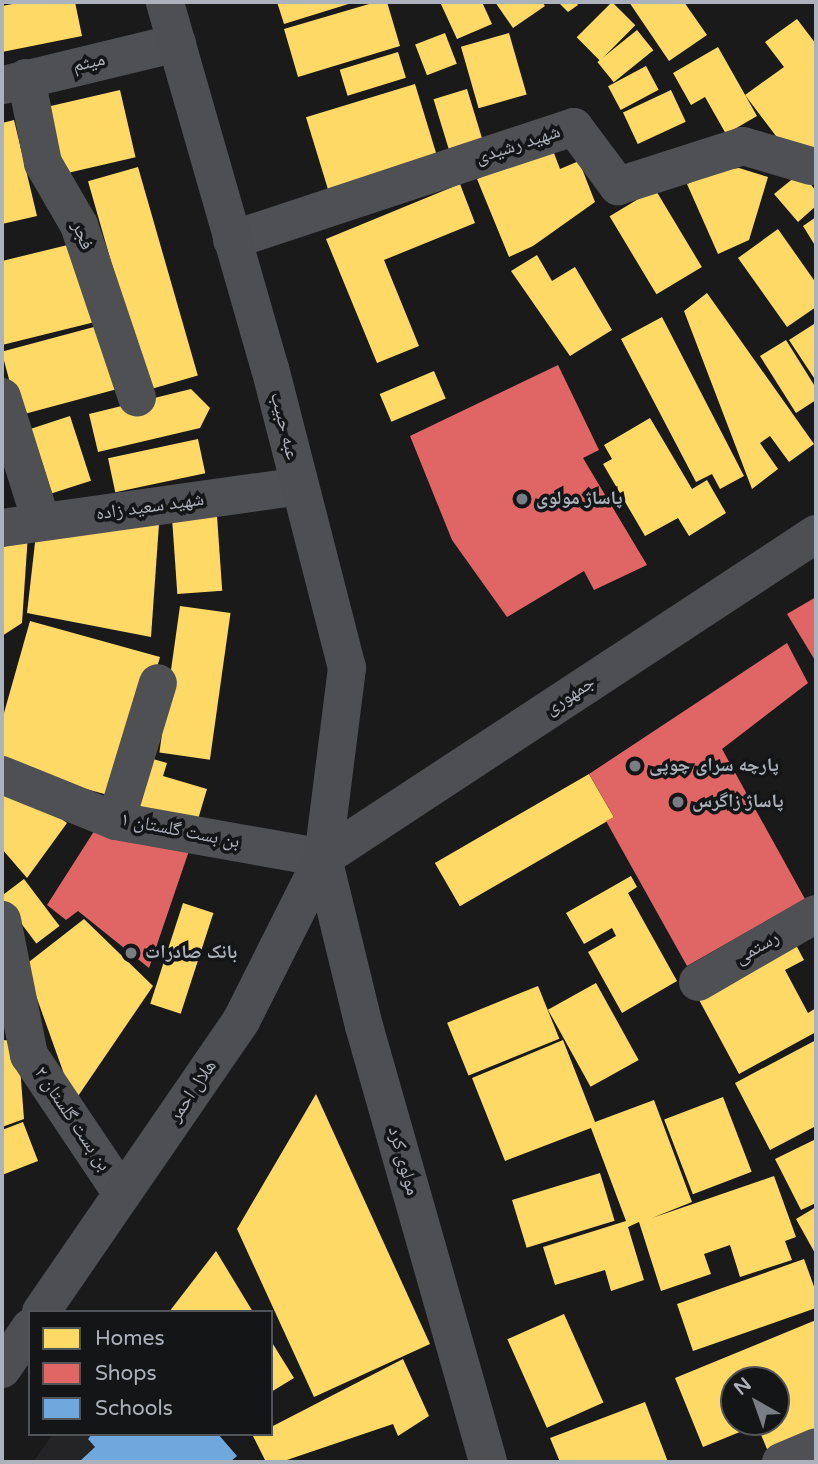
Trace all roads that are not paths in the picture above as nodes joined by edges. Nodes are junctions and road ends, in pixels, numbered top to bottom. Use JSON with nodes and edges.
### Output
{"nodes":[{"id":1,"x":166,"y":2,"type":"edge"},
{"id":2,"x":177,"y":43,"type":"junction"},
{"id":3,"x":14,"y":81,"type":"edge"},
{"id":4,"x":815,"y":167,"type":"edge"},
{"id":5,"x":232,"y":240,"type":"junction"},
{"id":6,"x":2,"y":397,"type":"edge"},
{"id":7,"x":137,"y":397,"type":"dead end"},
{"id":8,"x":299,"y":486,"type":"junction"},
{"id":9,"x":41,"y":521,"type":"junction"},
{"id":10,"x":2,"y":528,"type":"edge"},
{"id":11,"x":816,"y":534,"type":"edge"},
{"id":12,"x":158,"y":683,"type":"dead end"},
{"id":13,"x":2,"y":775,"type":"edge"},
{"id":14,"x":116,"y":821,"type":"junction"},
{"id":15,"x":323,"y":858,"type":"junction"},
{"id":16,"x":816,"y":914,"type":"edge"},
{"id":17,"x":2,"y":920,"type":"edge"},
{"id":18,"x":698,"y":982,"type":"dead end"},
{"id":19,"x":122,"y":1194,"type":"junction"},
{"id":20,"x":42,"y":1310,"type":"edge"},
{"id":21,"x":28,"y":1331,"type":"edge"},
{"id":22,"x":2,"y":1369,"type":"edge"},
{"id":23,"x":816,"y":1447,"type":"edge"},
{"id":24,"x":488,"y":1462,"type":"edge"},
{"id":25,"x":781,"y":1462,"type":"edge"}],
"edges":[{"from":1,"to":2,"type":"main road","name":"عبه حبیب"},
{"from":2,"to":3,"type":"street","name":"میثم"},
{"from":2,"to":5,"type":"main road","name":"عبه حبیب"},
{"from":3,"to":7,"type":"street","name":"فجر"},
{"from":4,"to":5,"type":"street","name":"شهید رشیدی"},
{"from":5,"to":8,"type":"main road","name":"عبه حبیب"},
{"from":6,"to":9,"type":"street"},
{"from":8,"to":9,"type":"street","name":"شهید سعید زاده"},
{"from":8,"to":15,"type":"main road","name":"عبه حبیب"},
{"from":9,"to":10,"type":"street","name":"شهید سعید زاده"},
{"from":11,"to":15,"type":"main road","name":"جمهوری"},
{"from":12,"to":14,"type":"street"},
{"from":13,"to":14,"type":"street","name":"بن بست گلستان ۱"},
{"from":14,"to":15,"type":"street","name":"بن بست گلستان ۱"},
{"from":15,"to":19,"type":"main road","name":"هلال احمر"},
{"from":15,"to":24,"type":"main road","name":"مولوی کرد"},
{"from":16,"to":18,"type":"street","name":"رستمی"},
{"from":17,"to":19,"type":"street","name":"بن بست گلستان ۲"},
{"from":19,"to":20,"type":"main road","name":"هلال احمر"},
{"from":21,"to":22,"type":"main road"},
{"from":23,"to":25,"type":"street"}]}
